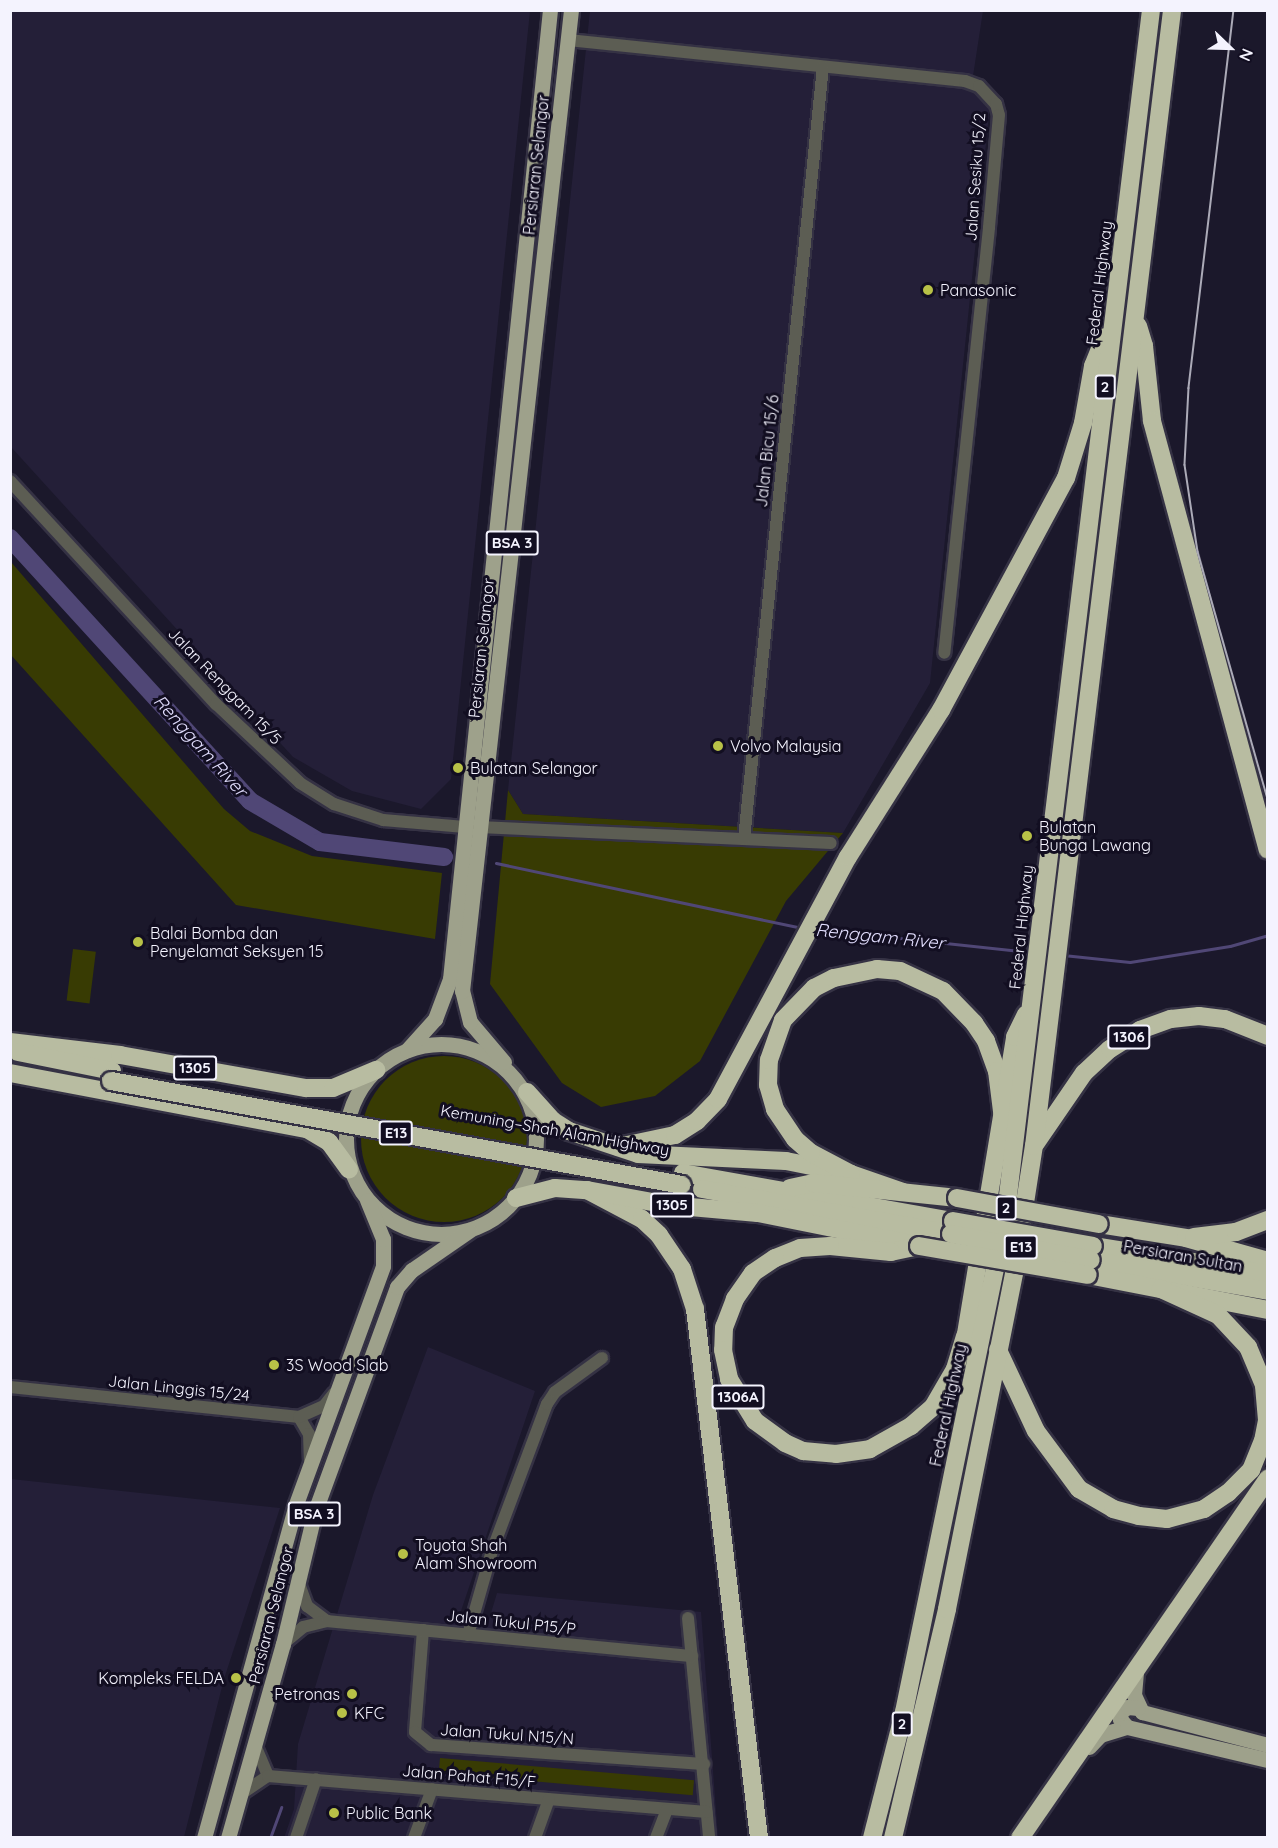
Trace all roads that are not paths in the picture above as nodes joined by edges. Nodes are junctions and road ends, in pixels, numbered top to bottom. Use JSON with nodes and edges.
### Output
{"nodes":[{"id":1,"x":550,"y":10,"type":"edge"},
{"id":2,"x":572,"y":10,"type":"edge"},
{"id":3,"x":1151,"y":10,"type":"edge"},
{"id":4,"x":1172,"y":10,"type":"edge"},
{"id":5,"x":568,"y":40,"type":"junction"},
{"id":6,"x":823,"y":67,"type":"junction"},
{"id":7,"x":1115,"y":313,"type":"junction"},
{"id":8,"x":1135,"y":319,"type":"junction"},
{"id":9,"x":10,"y":481,"type":"edge"},
{"id":10,"x":944,"y":653,"type":"dead end"},
{"id":11,"x":472,"y":827,"type":"junction"},
{"id":12,"x":744,"y":839,"type":"junction"},
{"id":13,"x":831,"y":843,"type":"dead end"},
{"id":14,"x":1268,"y":850,"type":"edge"},
{"id":15,"x":1033,"y":999,"type":"junction"},
{"id":16,"x":1268,"y":1036,"type":"edge"},
{"id":17,"x":10,"y":1042,"type":"edge"},
{"id":18,"x":10,"y":1050,"type":"edge"},
{"id":19,"x":407,"y":1050,"type":"junction"},
{"id":20,"x":504,"y":1062,"type":"junction"},
{"id":21,"x":10,"y":1067,"type":"edge"},
{"id":22,"x":376,"y":1070,"type":"junction"},
{"id":23,"x":10,"y":1073,"type":"edge"},
{"id":24,"x":112,"y":1076,"type":"junction"},
{"id":25,"x":527,"y":1092,"type":"junction"},
{"id":26,"x":1003,"y":1119,"type":"junction"},
{"id":27,"x":1034,"y":1146,"type":"junction"},
{"id":28,"x":618,"y":1147,"type":"junction"},
{"id":29,"x":349,"y":1170,"type":"junction"},
{"id":30,"x":851,"y":1174,"type":"junction"},
{"id":31,"x":682,"y":1179,"type":"junction"},
{"id":32,"x":587,"y":1190,"type":"junction"},
{"id":33,"x":782,"y":1190,"type":"junction"},
{"id":34,"x":716,"y":1191,"type":"junction"},
{"id":35,"x":903,"y":1192,"type":"junction"},
{"id":36,"x":516,"y":1198,"type":"junction"},
{"id":37,"x":367,"y":1200,"type":"junction"},
{"id":38,"x":758,"y":1213,"type":"junction"},
{"id":39,"x":1268,"y":1220,"type":"edge"},
{"id":40,"x":952,"y":1228,"type":"junction"},
{"id":41,"x":470,"y":1230,"type":"junction"},
{"id":42,"x":1186,"y":1238,"type":"junction"},
{"id":43,"x":919,"y":1246,"type":"junction"},
{"id":44,"x":1091,"y":1260,"type":"junction"},
{"id":45,"x":1268,"y":1261,"type":"edge"},
{"id":46,"x":1268,"y":1274,"type":"edge"},
{"id":47,"x":1161,"y":1289,"type":"junction"},
{"id":48,"x":1268,"y":1291,"type":"edge"},
{"id":49,"x":1268,"y":1310,"type":"edge"},
{"id":50,"x":965,"y":1336,"type":"junction"},
{"id":51,"x":998,"y":1350,"type":"junction"},
{"id":52,"x":602,"y":1358,"type":"dead end"},
{"id":53,"x":10,"y":1388,"type":"edge"},
{"id":54,"x":338,"y":1388,"type":"junction"},
{"id":55,"x":967,"y":1416,"type":"junction"},
{"id":56,"x":299,"y":1417,"type":"junction"},
{"id":57,"x":310,"y":1460,"type":"junction"},
{"id":58,"x":1268,"y":1478,"type":"edge"},
{"id":59,"x":298,"y":1581,"type":"junction"},
{"id":60,"x":688,"y":1618,"type":"dead end"},
{"id":61,"x":327,"y":1621,"type":"junction"},
{"id":62,"x":423,"y":1630,"type":"junction"},
{"id":63,"x":468,"y":1635,"type":"junction"},
{"id":64,"x":283,"y":1644,"type":"junction"},
{"id":65,"x":692,"y":1656,"type":"junction"},
{"id":66,"x":1136,"y":1672,"type":"junction"},
{"id":67,"x":1138,"y":1708,"type":"junction"},
{"id":68,"x":1128,"y":1727,"type":"junction"},
{"id":69,"x":1268,"y":1744,"type":"edge"},
{"id":70,"x":255,"y":1745,"type":"junction"},
{"id":71,"x":1268,"y":1760,"type":"edge"},
{"id":72,"x":704,"y":1764,"type":"junction"},
{"id":73,"x":1067,"y":1771,"type":"junction"},
{"id":74,"x":268,"y":1776,"type":"junction"},
{"id":75,"x":316,"y":1779,"type":"junction"},
{"id":76,"x":432,"y":1789,"type":"junction"},
{"id":77,"x":241,"y":1794,"type":"junction"},
{"id":78,"x":549,"y":1799,"type":"junction"},
{"id":79,"x":667,"y":1810,"type":"junction"},
{"id":80,"x":707,"y":1812,"type":"junction"},
{"id":81,"x":204,"y":1838,"type":"edge"},
{"id":82,"x":228,"y":1838,"type":"edge"},
{"id":83,"x":296,"y":1838,"type":"edge"},
{"id":84,"x":414,"y":1838,"type":"edge"},
{"id":85,"x":535,"y":1838,"type":"edge"},
{"id":86,"x":656,"y":1838,"type":"edge"},
{"id":87,"x":709,"y":1838,"type":"edge"},
{"id":88,"x":759,"y":1838,"type":"edge"},
{"id":89,"x":872,"y":1838,"type":"edge"},
{"id":90,"x":893,"y":1838,"type":"edge"},
{"id":91,"x":1020,"y":1838,"type":"edge"}],
"edges":[{"from":1,"to":11,"type":"main road","name":"Persiaran Selangor","number":"BSA 3"},
{"from":2,"to":5,"type":"main road","name":"Persiaran Selangor","number":"BSA 3"},
{"from":3,"to":7,"type":"highway","name":"Federal Highway","number":"2"},
{"from":4,"to":8,"type":"highway","number":"2"},
{"from":5,"to":6,"type":"street","name":"Jalan Sesiku 15/2"},
{"from":5,"to":11,"type":"main road","name":"Persiaran Selangor","number":"BSA 3"},
{"from":6,"to":10,"type":"street","name":"Jalan Sesiku 15/2"},
{"from":6,"to":12,"type":"street","name":"Jalan Bicu 15/6"},
{"from":7,"to":15,"type":"highway","name":"Federal Highway","number":"2"},
{"from":7,"to":28,"type":"highway"},
{"from":8,"to":14,"type":"highway"},
{"from":8,"to":27,"type":"highway","number":"2"},
{"from":9,"to":11,"type":"street","name":"Jalan Renggam 15/5"},
{"from":11,"to":12,"type":"street"},
{"from":11,"to":19,"type":"main road","name":"Persiaran Selangor","number":"BSA 3"},
{"from":11,"to":20,"type":"main road","name":"Persiaran Selangor","number":"BSA 3"},
{"from":12,"to":13,"type":"street"},
{"from":15,"to":26,"type":"highway"},
{"from":15,"to":55,"type":"highway","name":"Federal Highway","number":"2"},
{"from":16,"to":27,"type":"highway","number":"1306"},
{"from":17,"to":22,"type":"highway","number":"1305"},
{"from":18,"to":24,"type":"highway","name":"Kemuning–Shah Alam Highway","number":"E13"},
{"from":19,"to":20,"type":"main road"},
{"from":19,"to":22,"type":"main road"},
{"from":20,"to":25,"type":"main road"},
{"from":21,"to":24,"type":"highway","name":"Kemuning–Shah Alam Highway","number":"E13"},
{"from":22,"to":29,"type":"main road"},
{"from":23,"to":29,"type":"highway"},
{"from":24,"to":31,"type":"highway","name":"Kemuning–Shah Alam Highway","number":"E13"},
{"from":25,"to":28,"type":"highway"},
{"from":25,"to":36,"type":"main road"},
{"from":26,"to":30,"type":"highway"},
{"from":26,"to":50,"type":"highway"},
{"from":27,"to":51,"type":"highway","number":"2"},
{"from":28,"to":30,"type":"highway"},
{"from":29,"to":37,"type":"main road"},
{"from":30,"to":35,"type":"highway"},
{"from":31,"to":33,"type":"highway","name":"Kemuning–Shah Alam Highway","number":"E13"},
{"from":31,"to":34,"type":"highway","name":"Kemuning–Shah Alam Highway","number":"E13"},
{"from":32,"to":36,"type":"highway"},
{"from":32,"to":38,"type":"highway","number":"1305"},
{"from":32,"to":88,"type":"highway"},
{"from":33,"to":35,"type":"highway"},
{"from":33,"to":40,"type":"highway","name":"Kemuning–Shah Alam Highway","number":"E13"},
{"from":34,"to":38,"type":"highway"},
{"from":34,"to":40,"type":"highway","name":"Kemuning–Shah Alam Highway","number":"E13"},
{"from":35,"to":42,"type":"highway","bridge":true},
{"from":36,"to":41,"type":"main road"},
{"from":37,"to":41,"type":"main road"},
{"from":37,"to":54,"type":"main road","name":"Persiaran Selangor","number":"BSA 3"},
{"from":38,"to":43,"type":"highway"},
{"from":39,"to":42,"type":"highway"},
{"from":40,"to":44,"type":"highway","name":"Kemuning–Shah Alam Highway","number":"E13","bridge":true},
{"from":41,"to":59,"type":"main road","name":"Persiaran Selangor","number":"BSA 3"},
{"from":42,"to":45,"type":"highway"},
{"from":43,"to":44,"type":"highway","bridge":true},
{"from":43,"to":50,"type":"highway","number":"1306A"},
{"from":44,"to":46,"type":"highway","name":"Persiaran Sultan"},
{"from":44,"to":47,"type":"highway"},
{"from":44,"to":48,"type":"highway","name":"Persiaran Sultan"},
{"from":47,"to":49,"type":"highway"},
{"from":47,"to":51,"type":"highway"},
{"from":50,"to":55,"type":"highway"},
{"from":51,"to":90,"type":"highway","number":"2"},
{"from":52,"to":63,"type":"street"},
{"from":53,"to":56,"type":"street","name":"Jalan Linggis 15/24"},
{"from":54,"to":56,"type":"street"},
{"from":54,"to":57,"type":"main road","name":"Persiaran Selangor","number":"BSA 3"},
{"from":55,"to":89,"type":"highway","name":"Federal Highway","number":"2"},
{"from":56,"to":57,"type":"street"},
{"from":57,"to":81,"type":"main road","name":"Persiaran Selangor","number":"BSA 3"},
{"from":58,"to":66,"type":"highway"},
{"from":59,"to":61,"type":"street"},
{"from":59,"to":64,"type":"main road","name":"Persiaran Selangor","number":"BSA 3"},
{"from":60,"to":65,"type":"street"},
{"from":61,"to":62,"type":"street","name":"Jalan Tukul P15/P"},
{"from":61,"to":64,"type":"street"},
{"from":62,"to":63,"type":"street","name":"Jalan Tukul P15/P"},
{"from":62,"to":72,"type":"street","name":"Jalan Tukul N15/N"},
{"from":63,"to":65,"type":"street","name":"Jalan Tukul P15/P"},
{"from":64,"to":70,"type":"main road","name":"Persiaran Selangor","number":"BSA 3"},
{"from":65,"to":72,"type":"street"},
{"from":66,"to":67,"type":"main road"},
{"from":66,"to":73,"type":"highway"},
{"from":67,"to":68,"type":"main road"},
{"from":67,"to":69,"type":"main road"},
{"from":68,"to":71,"type":"main road"},
{"from":68,"to":73,"type":"main road"},
{"from":70,"to":74,"type":"street"},
{"from":70,"to":77,"type":"main road","name":"Persiaran Selangor","number":"BSA 3"},
{"from":72,"to":80,"type":"street"},
{"from":73,"to":91,"type":"highway"},
{"from":74,"to":75,"type":"street","name":"Jalan Pahat F15/F"},
{"from":74,"to":77,"type":"street"},
{"from":75,"to":76,"type":"street","name":"Jalan Pahat F15/F"},
{"from":75,"to":83,"type":"street"},
{"from":76,"to":78,"type":"street","name":"Jalan Pahat F15/F"},
{"from":76,"to":84,"type":"street"},
{"from":77,"to":82,"type":"main road","name":"Persiaran Selangor","number":"BSA 3"},
{"from":78,"to":79,"type":"street","name":"Jalan Pahat F15/F"},
{"from":78,"to":85,"type":"street"},
{"from":79,"to":80,"type":"street","name":"Jalan Pahat F15/F"},
{"from":79,"to":86,"type":"street"},
{"from":80,"to":87,"type":"street"}]}
